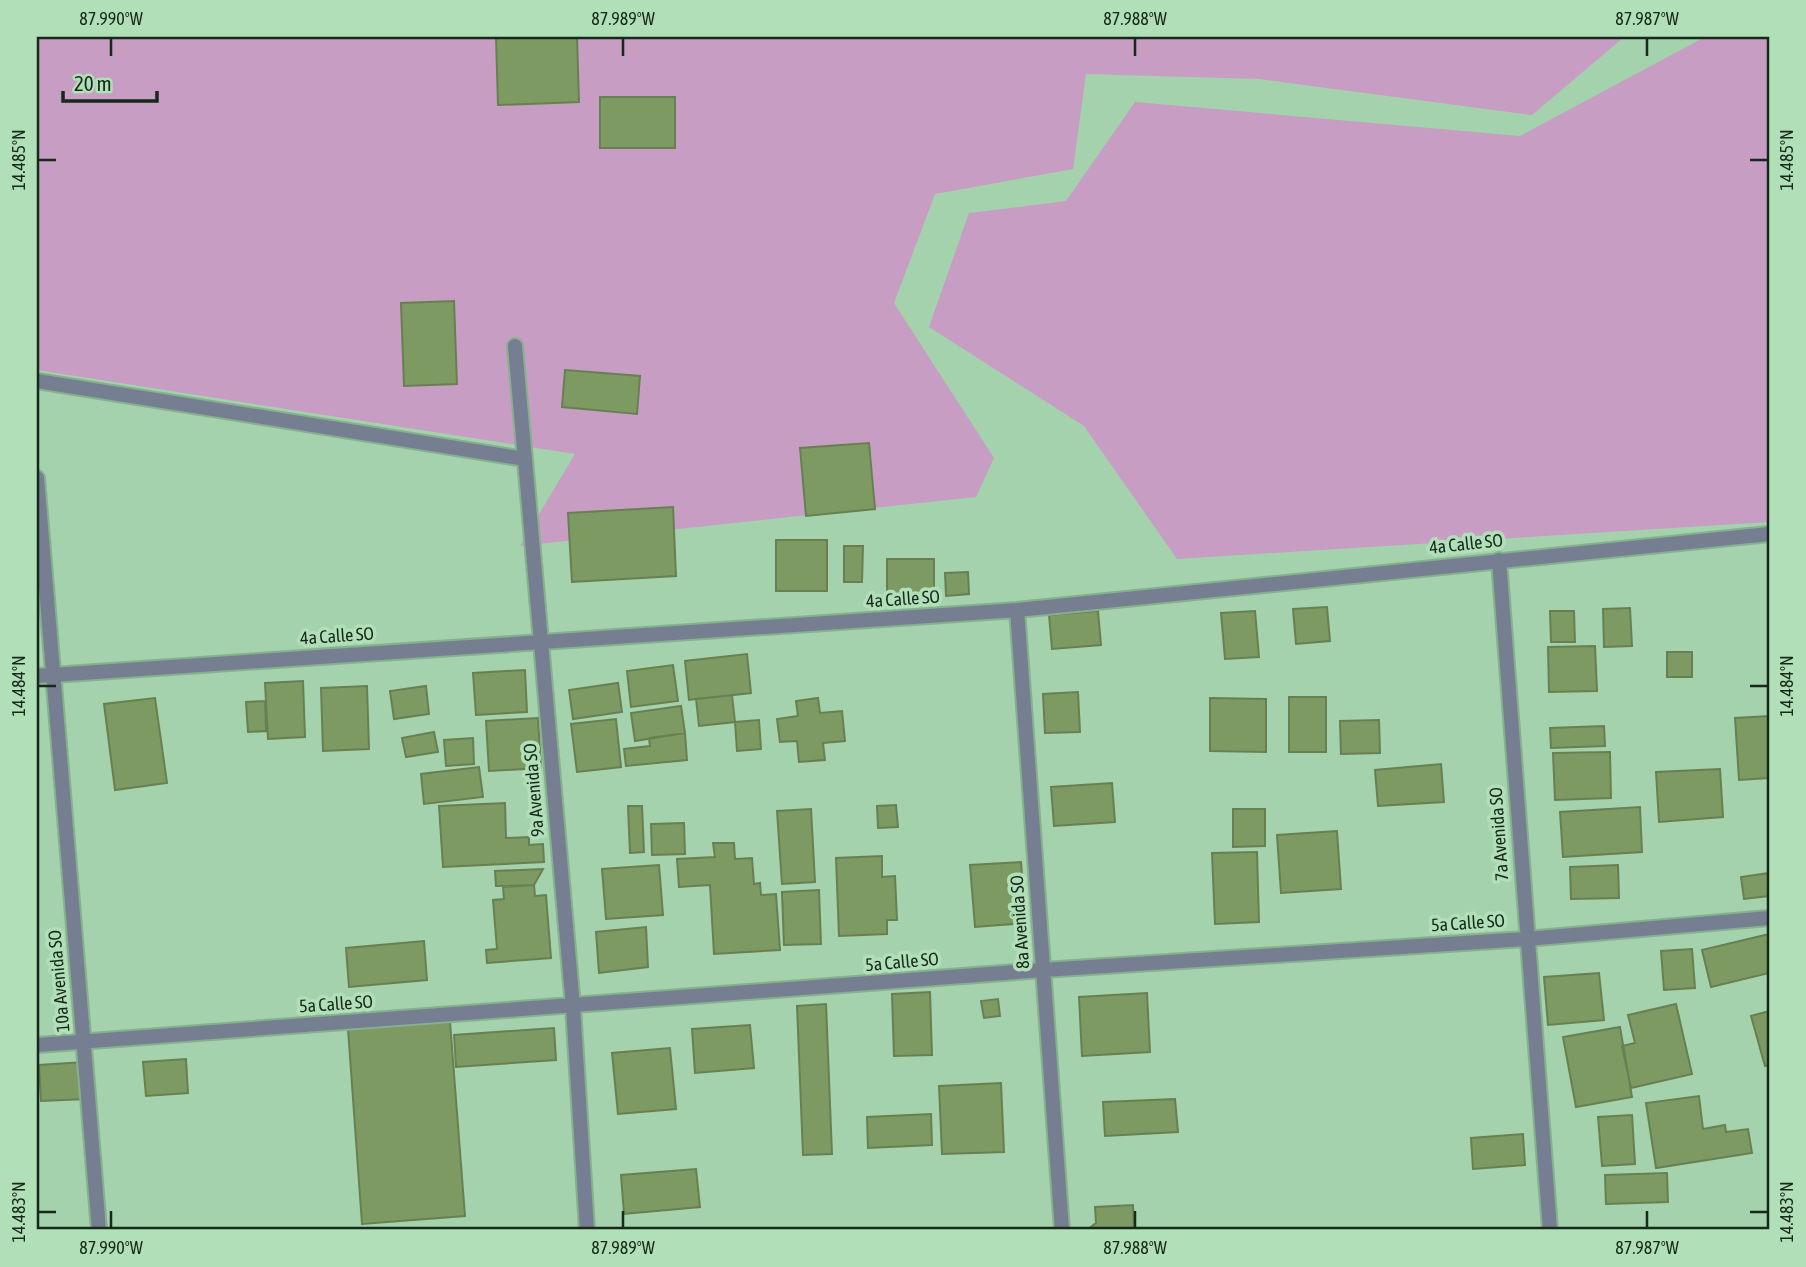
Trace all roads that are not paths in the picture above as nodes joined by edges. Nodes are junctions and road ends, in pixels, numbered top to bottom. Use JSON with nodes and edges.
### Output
{"nodes":[{"id":1,"x":515,"y":346,"type":"dead end"},
{"id":2,"x":37,"y":381,"type":"edge"},
{"id":3,"x":525,"y":459,"type":"junction"},
{"id":4,"x":37,"y":478,"type":"edge"},
{"id":5,"x":1769,"y":534,"type":"edge"},
{"id":6,"x":1499,"y":560,"type":"junction"},
{"id":7,"x":1017,"y":610,"type":"junction"},
{"id":8,"x":541,"y":642,"type":"junction"},
{"id":9,"x":53,"y":674,"type":"junction"},
{"id":10,"x":37,"y":676,"type":"edge"},
{"id":11,"x":1769,"y":918,"type":"edge"},
{"id":12,"x":1526,"y":939,"type":"junction"},
{"id":13,"x":1043,"y":970,"type":"junction"},
{"id":14,"x":573,"y":1007,"type":"junction"},
{"id":15,"x":83,"y":1040,"type":"junction"},
{"id":16,"x":37,"y":1045,"type":"edge"},
{"id":17,"x":99,"y":1230,"type":"edge"},
{"id":18,"x":587,"y":1230,"type":"edge"},
{"id":19,"x":1062,"y":1230,"type":"edge"},
{"id":20,"x":1550,"y":1230,"type":"edge"}],
"edges":[{"from":1,"to":3,"type":"street","name":"9a Avenida SO"},
{"from":2,"to":3,"type":"street"},
{"from":3,"to":8,"type":"street","name":"9a Avenida SO"},
{"from":4,"to":9,"type":"street","name":"10a Avenida SO"},
{"from":5,"to":6,"type":"street","name":"4a Calle SO"},
{"from":6,"to":7,"type":"street","name":"4a Calle SO"},
{"from":6,"to":12,"type":"street","name":"7a Avenida SO"},
{"from":7,"to":8,"type":"street","name":"4a Calle SO"},
{"from":7,"to":13,"type":"street","name":"8a Avenida SO"},
{"from":8,"to":9,"type":"street","name":"4a Calle SO"},
{"from":8,"to":14,"type":"street","name":"9a Avenida SO"},
{"from":9,"to":10,"type":"street","name":"4a Calle SO"},
{"from":9,"to":15,"type":"street","name":"10a Avenida SO"},
{"from":11,"to":12,"type":"street","name":"5a Calle SO"},
{"from":12,"to":13,"type":"street","name":"5a Calle SO"},
{"from":12,"to":20,"type":"street","name":"7a Avenida SO"},
{"from":13,"to":14,"type":"street","name":"5a Calle SO"},
{"from":13,"to":19,"type":"street","name":"8a Avenida SO"},
{"from":14,"to":15,"type":"street","name":"5a Calle SO"},
{"from":14,"to":18,"type":"street","name":"9a Avenida SO"},
{"from":15,"to":16,"type":"street","name":"5a Calle SO"},
{"from":15,"to":17,"type":"street","name":"10a Avenida SO"}]}
